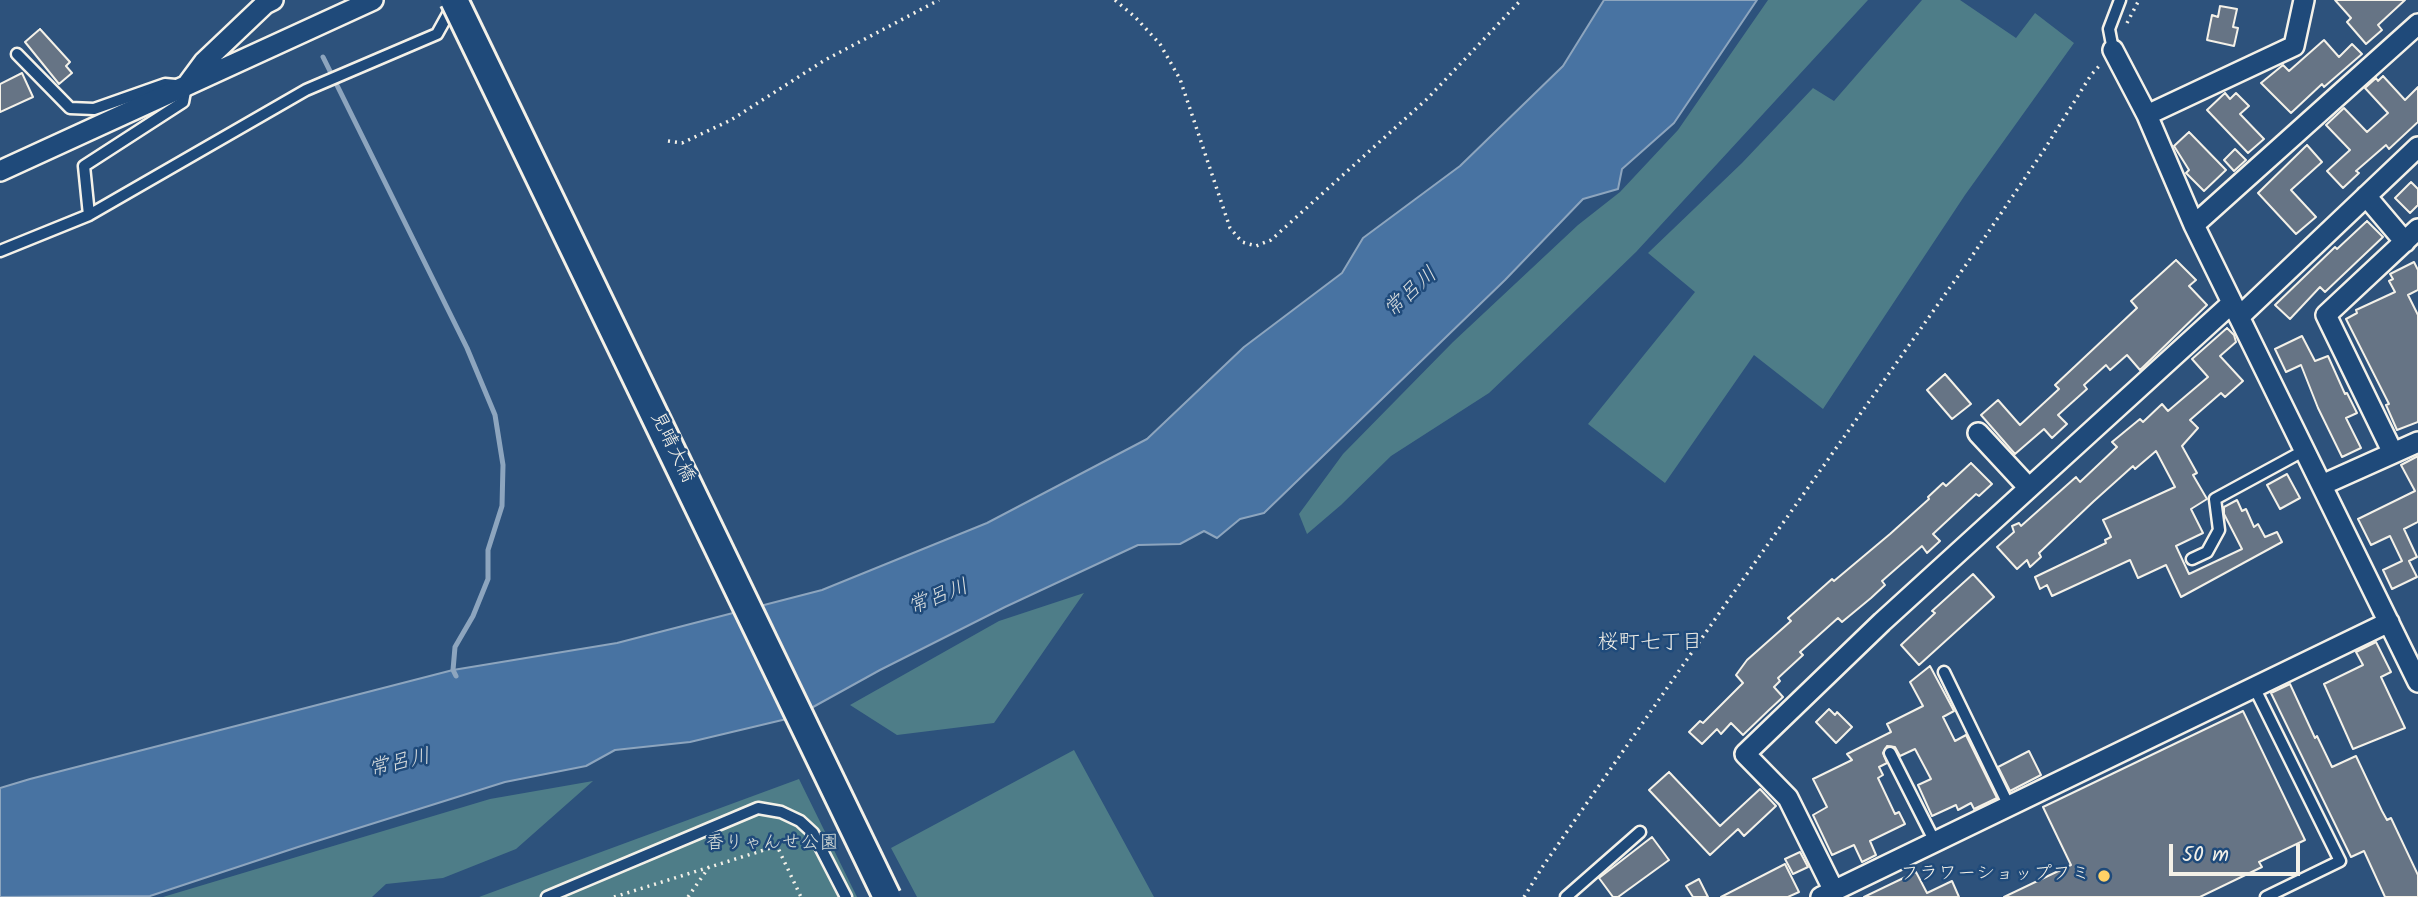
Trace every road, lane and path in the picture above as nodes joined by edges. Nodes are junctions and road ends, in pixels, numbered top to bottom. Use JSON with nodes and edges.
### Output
{"nodes":[{"id":1,"x":273,"y":0,"type":"edge"},
{"id":2,"x":373,"y":0,"type":"edge"},
{"id":3,"x":455,"y":0,"type":"edge"},
{"id":4,"x":939,"y":0,"type":"edge"},
{"id":5,"x":1115,"y":0,"type":"edge"},
{"id":6,"x":1521,"y":0,"type":"edge"},
{"id":7,"x":2120,"y":0,"type":"edge"},
{"id":8,"x":2139,"y":0,"type":"edge"},
{"id":9,"x":2304,"y":0,"type":"edge"},
{"id":10,"x":2418,"y":24,"type":"edge"},
{"id":11,"x":2113,"y":50,"type":"junction"},
{"id":12,"x":17,"y":54,"type":"dead end"},
{"id":13,"x":186,"y":86,"type":"junction"},
{"id":14,"x":2147,"y":115,"type":"junction"},
{"id":15,"x":668,"y":141,"type":"dead end"},
{"id":16,"x":2418,"y":147,"type":"edge"},
{"id":17,"x":0,"y":171,"type":"edge"},
{"id":18,"x":2366,"y":196,"type":"junction"},
{"id":19,"x":89,"y":215,"type":"junction"},
{"id":20,"x":2194,"y":225,"type":"junction"},
{"id":21,"x":2413,"y":239,"type":"edge"},
{"id":22,"x":0,"y":251,"type":"edge"},
{"id":23,"x":2236,"y":310,"type":"junction"},
{"id":24,"x":1979,"y":433,"type":"dead end"},
{"id":25,"x":2418,"y":442,"type":"edge"},
{"id":26,"x":2305,"y":450,"type":"junction"},
{"id":27,"x":2393,"y":453,"type":"junction"},
{"id":28,"x":2322,"y":485,"type":"junction"},
{"id":29,"x":2029,"y":488,"type":"junction"},
{"id":30,"x":2192,"y":559,"type":"dead end"},
{"id":31,"x":2389,"y":622,"type":"junction"},
{"id":32,"x":1944,"y":672,"type":"dead end"},
{"id":33,"x":2418,"y":682,"type":"edge"},
{"id":34,"x":2254,"y":687,"type":"junction"},
{"id":35,"x":1890,"y":753,"type":"dead end"},
{"id":36,"x":2009,"y":806,"type":"junction"},
{"id":37,"x":1640,"y":832,"type":"dead end"},
{"id":38,"x":1935,"y":842,"type":"junction"},
{"id":39,"x":710,"y":865,"type":"junction"},
{"id":40,"x":1827,"y":894,"type":"edge"},
{"id":41,"x":547,"y":897,"type":"edge"},
{"id":42,"x":614,"y":897,"type":"edge"},
{"id":43,"x":688,"y":897,"type":"edge"},
{"id":44,"x":802,"y":897,"type":"edge"},
{"id":45,"x":846,"y":897,"type":"edge"},
{"id":46,"x":887,"y":897,"type":"edge"},
{"id":47,"x":1524,"y":897,"type":"edge"},
{"id":48,"x":1566,"y":897,"type":"edge"},
{"id":49,"x":2266,"y":897,"type":"edge"}],
"edges":[{"from":1,"to":13,"type":"street"},
{"from":2,"to":13,"type":"street"},
{"from":3,"to":19,"type":"lane"},
{"from":3,"to":46,"type":"main road","name":"見晴大橋","bridge":true},
{"from":4,"to":15,"type":"path"},
{"from":5,"to":6,"type":"path"},
{"from":7,"to":11,"type":"lane"},
{"from":8,"to":11,"type":"path"},
{"from":9,"to":14,"type":"street"},
{"from":10,"to":20,"type":"street"},
{"from":11,"to":14,"type":"street"},
{"from":11,"to":47,"type":"path"},
{"from":12,"to":13,"type":"lane"},
{"from":13,"to":17,"type":"street"},
{"from":13,"to":19,"type":"lane"},
{"from":14,"to":20,"type":"street"},
{"from":16,"to":18,"type":"street"},
{"from":18,"to":21,"type":"street"},
{"from":18,"to":23,"type":"street"},
{"from":19,"to":22,"type":"lane"},
{"from":20,"to":23,"type":"street"},
{"from":21,"to":27,"type":"street"},
{"from":23,"to":26,"type":"street"},
{"from":23,"to":29,"type":"street"},
{"from":24,"to":29,"type":"street"},
{"from":25,"to":27,"type":"street"},
{"from":26,"to":28,"type":"street"},
{"from":26,"to":30,"type":"lane"},
{"from":27,"to":28,"type":"street"},
{"from":28,"to":31,"type":"street"},
{"from":29,"to":40,"type":"street"},
{"from":31,"to":33,"type":"street"},
{"from":31,"to":34,"type":"street"},
{"from":32,"to":36,"type":"lane"},
{"from":34,"to":36,"type":"street"},
{"from":34,"to":49,"type":"lane"},
{"from":35,"to":38,"type":"lane"},
{"from":36,"to":38,"type":"street"},
{"from":37,"to":48,"type":"lane"},
{"from":38,"to":40,"type":"street"},
{"from":39,"to":42,"type":"path"},
{"from":39,"to":43,"type":"path"},
{"from":39,"to":44,"type":"path"},
{"from":41,"to":45,"type":"lane"}]}
